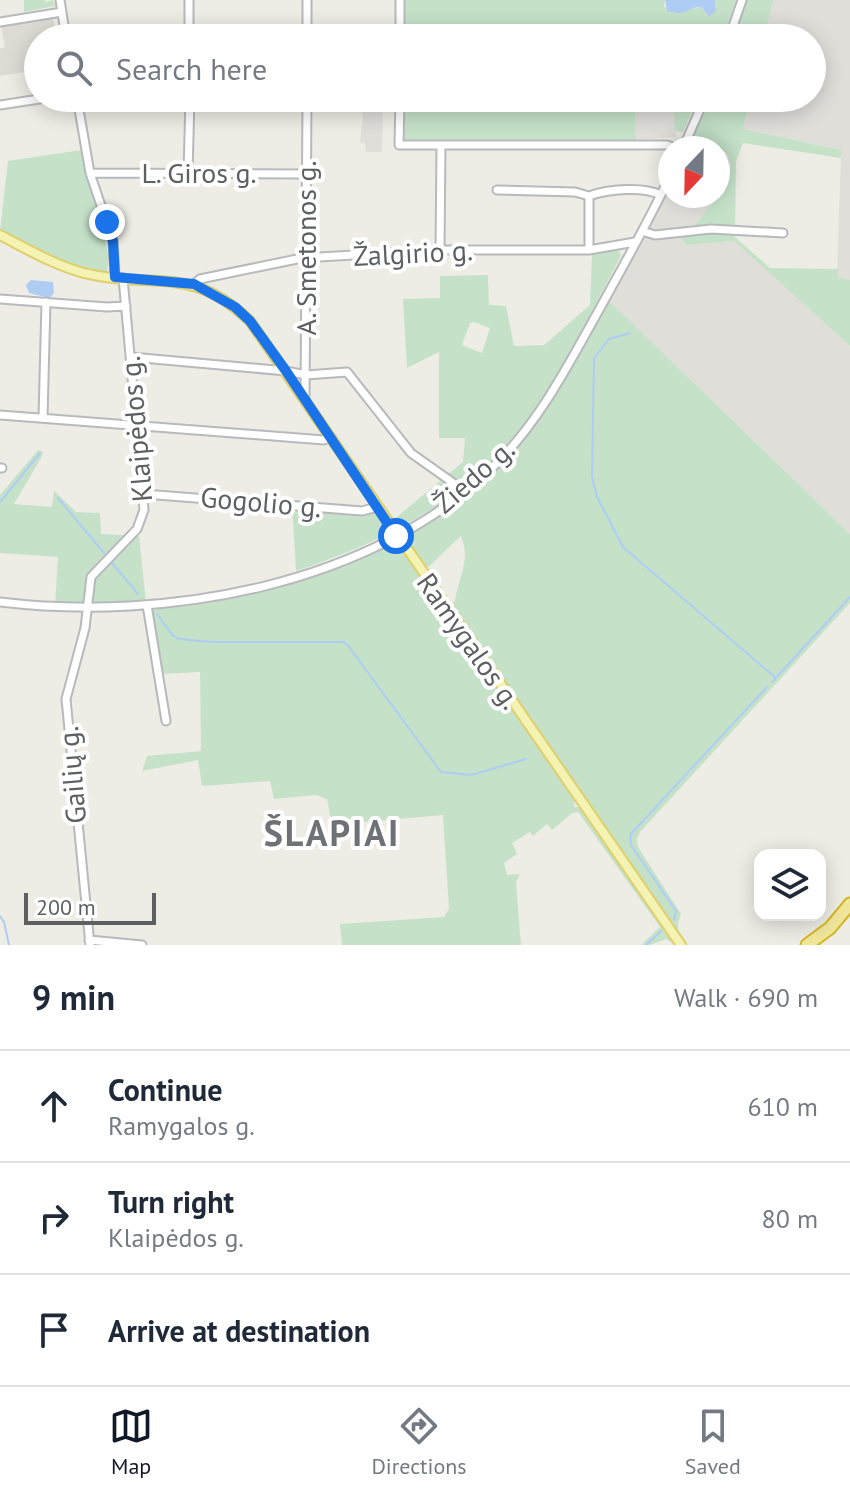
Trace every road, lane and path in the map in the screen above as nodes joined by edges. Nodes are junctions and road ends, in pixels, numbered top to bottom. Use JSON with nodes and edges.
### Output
{"nodes":[{"id":1,"x":60,"y":0,"type":"edge"},
{"id":2,"x":189,"y":0,"type":"edge"},
{"id":3,"x":307,"y":0,"type":"edge"},
{"id":4,"x":400,"y":0,"type":"edge"},
{"id":5,"x":742,"y":0,"type":"edge"},
{"id":6,"x":62,"y":12,"type":"junction"},
{"id":7,"x":0,"y":22,"type":"edge"},
{"id":8,"x":64,"y":24,"type":"edge"},
{"id":9,"x":189,"y":24,"type":"edge"},
{"id":10,"x":307,"y":24,"type":"edge"},
{"id":11,"x":400,"y":24,"type":"edge"},
{"id":12,"x":734,"y":24,"type":"edge"},
{"id":13,"x":24,"y":101,"type":"edge"},
{"id":14,"x":0,"y":105,"type":"edge"},
{"id":15,"x":79,"y":112,"type":"edge"},
{"id":16,"x":190,"y":112,"type":"edge"},
{"id":17,"x":307,"y":112,"type":"edge"},
{"id":18,"x":400,"y":112,"type":"edge"},
{"id":19,"x":699,"y":112,"type":"edge"},
{"id":20,"x":688,"y":136,"type":"edge"},
{"id":21,"x":658,"y":145,"type":"edge"},
{"id":22,"x":441,"y":146,"type":"junction"},
{"id":23,"x":90,"y":173,"type":"junction"},
{"id":24,"x":188,"y":173,"type":"junction"},
{"id":25,"x":307,"y":174,"type":"junction"},
{"id":26,"x":497,"y":190,"type":"dead end"},
{"id":27,"x":658,"y":194,"type":"edge"},
{"id":28,"x":589,"y":196,"type":"junction"},
{"id":29,"x":658,"y":201,"type":"edge"},
{"id":30,"x":642,"y":231,"type":"junction"},
{"id":31,"x":783,"y":233,"type":"dead end"},
{"id":32,"x":0,"y":235,"type":"edge"},
{"id":33,"x":635,"y":242,"type":"junction"},
{"id":34,"x":440,"y":250,"type":"junction"},
{"id":35,"x":589,"y":250,"type":"junction"},
{"id":36,"x":307,"y":258,"type":"junction"},
{"id":37,"x":119,"y":277,"type":"junction"},
{"id":38,"x":194,"y":284,"type":"junction"},
{"id":39,"x":0,"y":299,"type":"edge"},
{"id":40,"x":46,"y":302,"type":"junction"},
{"id":41,"x":126,"y":306,"type":"junction"},
{"id":42,"x":131,"y":357,"type":"junction"},
{"id":43,"x":286,"y":371,"type":"junction"},
{"id":44,"x":306,"y":375,"type":"junction"},
{"id":45,"x":305,"y":399,"type":"junction"},
{"id":46,"x":0,"y":415,"type":"edge"},
{"id":47,"x":43,"y":418,"type":"junction"},
{"id":48,"x":138,"y":425,"type":"junction"},
{"id":49,"x":331,"y":437,"type":"junction"},
{"id":50,"x":466,"y":492,"type":"junction"},
{"id":51,"x":144,"y":494,"type":"junction"},
{"id":52,"x":377,"y":507,"type":"junction"},
{"id":53,"x":396,"y":536,"type":"junction"},
{"id":54,"x":0,"y":602,"type":"edge"},
{"id":55,"x":147,"y":605,"type":"junction"},
{"id":56,"x":87,"y":608,"type":"junction"},
{"id":57,"x":166,"y":721,"type":"dead end"},
{"id":58,"x":850,"y":904,"type":"edge"},
{"id":59,"x":89,"y":942,"type":"edge"},
{"id":60,"x":142,"y":945,"type":"edge"},
{"id":61,"x":681,"y":945,"type":"edge"},
{"id":62,"x":807,"y":945,"type":"edge"}],
"edges":[{"from":1,"to":6,"type":"street"},
{"from":2,"to":9,"type":"street"},
{"from":3,"to":10,"type":"street"},
{"from":4,"to":11,"type":"street"},
{"from":5,"to":12,"type":"street"},
{"from":6,"to":7,"type":"street"},
{"from":6,"to":8,"type":"street"},
{"from":13,"to":14,"type":"street"},
{"from":15,"to":23,"type":"street","name":"Klaipėdos g."},
{"from":16,"to":24,"type":"street"},
{"from":17,"to":25,"type":"street","name":"A. Smetonos g."},
{"from":18,"to":22,"type":"street"},
{"from":19,"to":20,"type":"street"},
{"from":21,"to":22,"type":"street"},
{"from":22,"to":34,"type":"street"},
{"from":23,"to":24,"type":"street","name":"L. Giros g."},
{"from":23,"to":37,"type":"street","name":"Klaipėdos g."},
{"from":24,"to":25,"type":"street","name":"L. Giros g."},
{"from":25,"to":36,"type":"street","name":"A. Smetonos g."},
{"from":26,"to":28,"type":"street"},
{"from":27,"to":28,"type":"street"},
{"from":28,"to":35,"type":"street"},
{"from":29,"to":30,"type":"street","name":"Žiedo g."},
{"from":30,"to":31,"type":"street"},
{"from":30,"to":33,"type":"street","name":"Žiedo g."},
{"from":32,"to":37,"type":"main road","name":"Ramygalos g."},
{"from":33,"to":35,"type":"street","name":"Žalgirio g."},
{"from":33,"to":50,"type":"street","name":"Žiedo g."},
{"from":34,"to":35,"type":"street","name":"Žalgirio g."},
{"from":34,"to":36,"type":"street","name":"Žalgirio g."},
{"from":36,"to":38,"type":"street","name":"Žalgirio g."},
{"from":36,"to":44,"type":"street","name":"A. Smetonos g."},
{"from":37,"to":38,"type":"main road","name":"Ramygalos g."},
{"from":37,"to":41,"type":"street","name":"Klaipėdos g."},
{"from":38,"to":43,"type":"main road","name":"Ramygalos g."},
{"from":39,"to":40,"type":"street"},
{"from":40,"to":41,"type":"street"},
{"from":40,"to":47,"type":"street"},
{"from":41,"to":42,"type":"street","name":"Klaipėdos g."},
{"from":42,"to":43,"type":"street"},
{"from":42,"to":48,"type":"street","name":"Klaipėdos g."},
{"from":43,"to":44,"type":"street"},
{"from":43,"to":45,"type":"main road","name":"Ramygalos g."},
{"from":44,"to":45,"type":"street","name":"A. Smetonos g."},
{"from":44,"to":50,"type":"street"},
{"from":45,"to":49,"type":"main road","name":"Ramygalos g."},
{"from":46,"to":47,"type":"street"},
{"from":47,"to":48,"type":"street"},
{"from":48,"to":49,"type":"street"},
{"from":48,"to":51,"type":"street","name":"Klaipėdos g."},
{"from":49,"to":52,"type":"main road","name":"Ramygalos g."},
{"from":50,"to":53,"type":"street","name":"Žiedo g."},
{"from":51,"to":52,"type":"street","name":"Gogolio g."},
{"from":51,"to":56,"type":"street","name":"Klaipėdos g."},
{"from":52,"to":53,"type":"main road","name":"Ramygalos g."},
{"from":53,"to":55,"type":"street","name":"Žiedo g."},
{"from":53,"to":61,"type":"main road","name":"Ramygalos g."},
{"from":54,"to":56,"type":"street","name":"Žiedo g."},
{"from":55,"to":56,"type":"street","name":"Žiedo g."},
{"from":55,"to":57,"type":"street"},
{"from":56,"to":59,"type":"street","name":"Gailių g."},
{"from":58,"to":62,"type":"highway"},
{"from":59,"to":60,"type":"street"}]}
